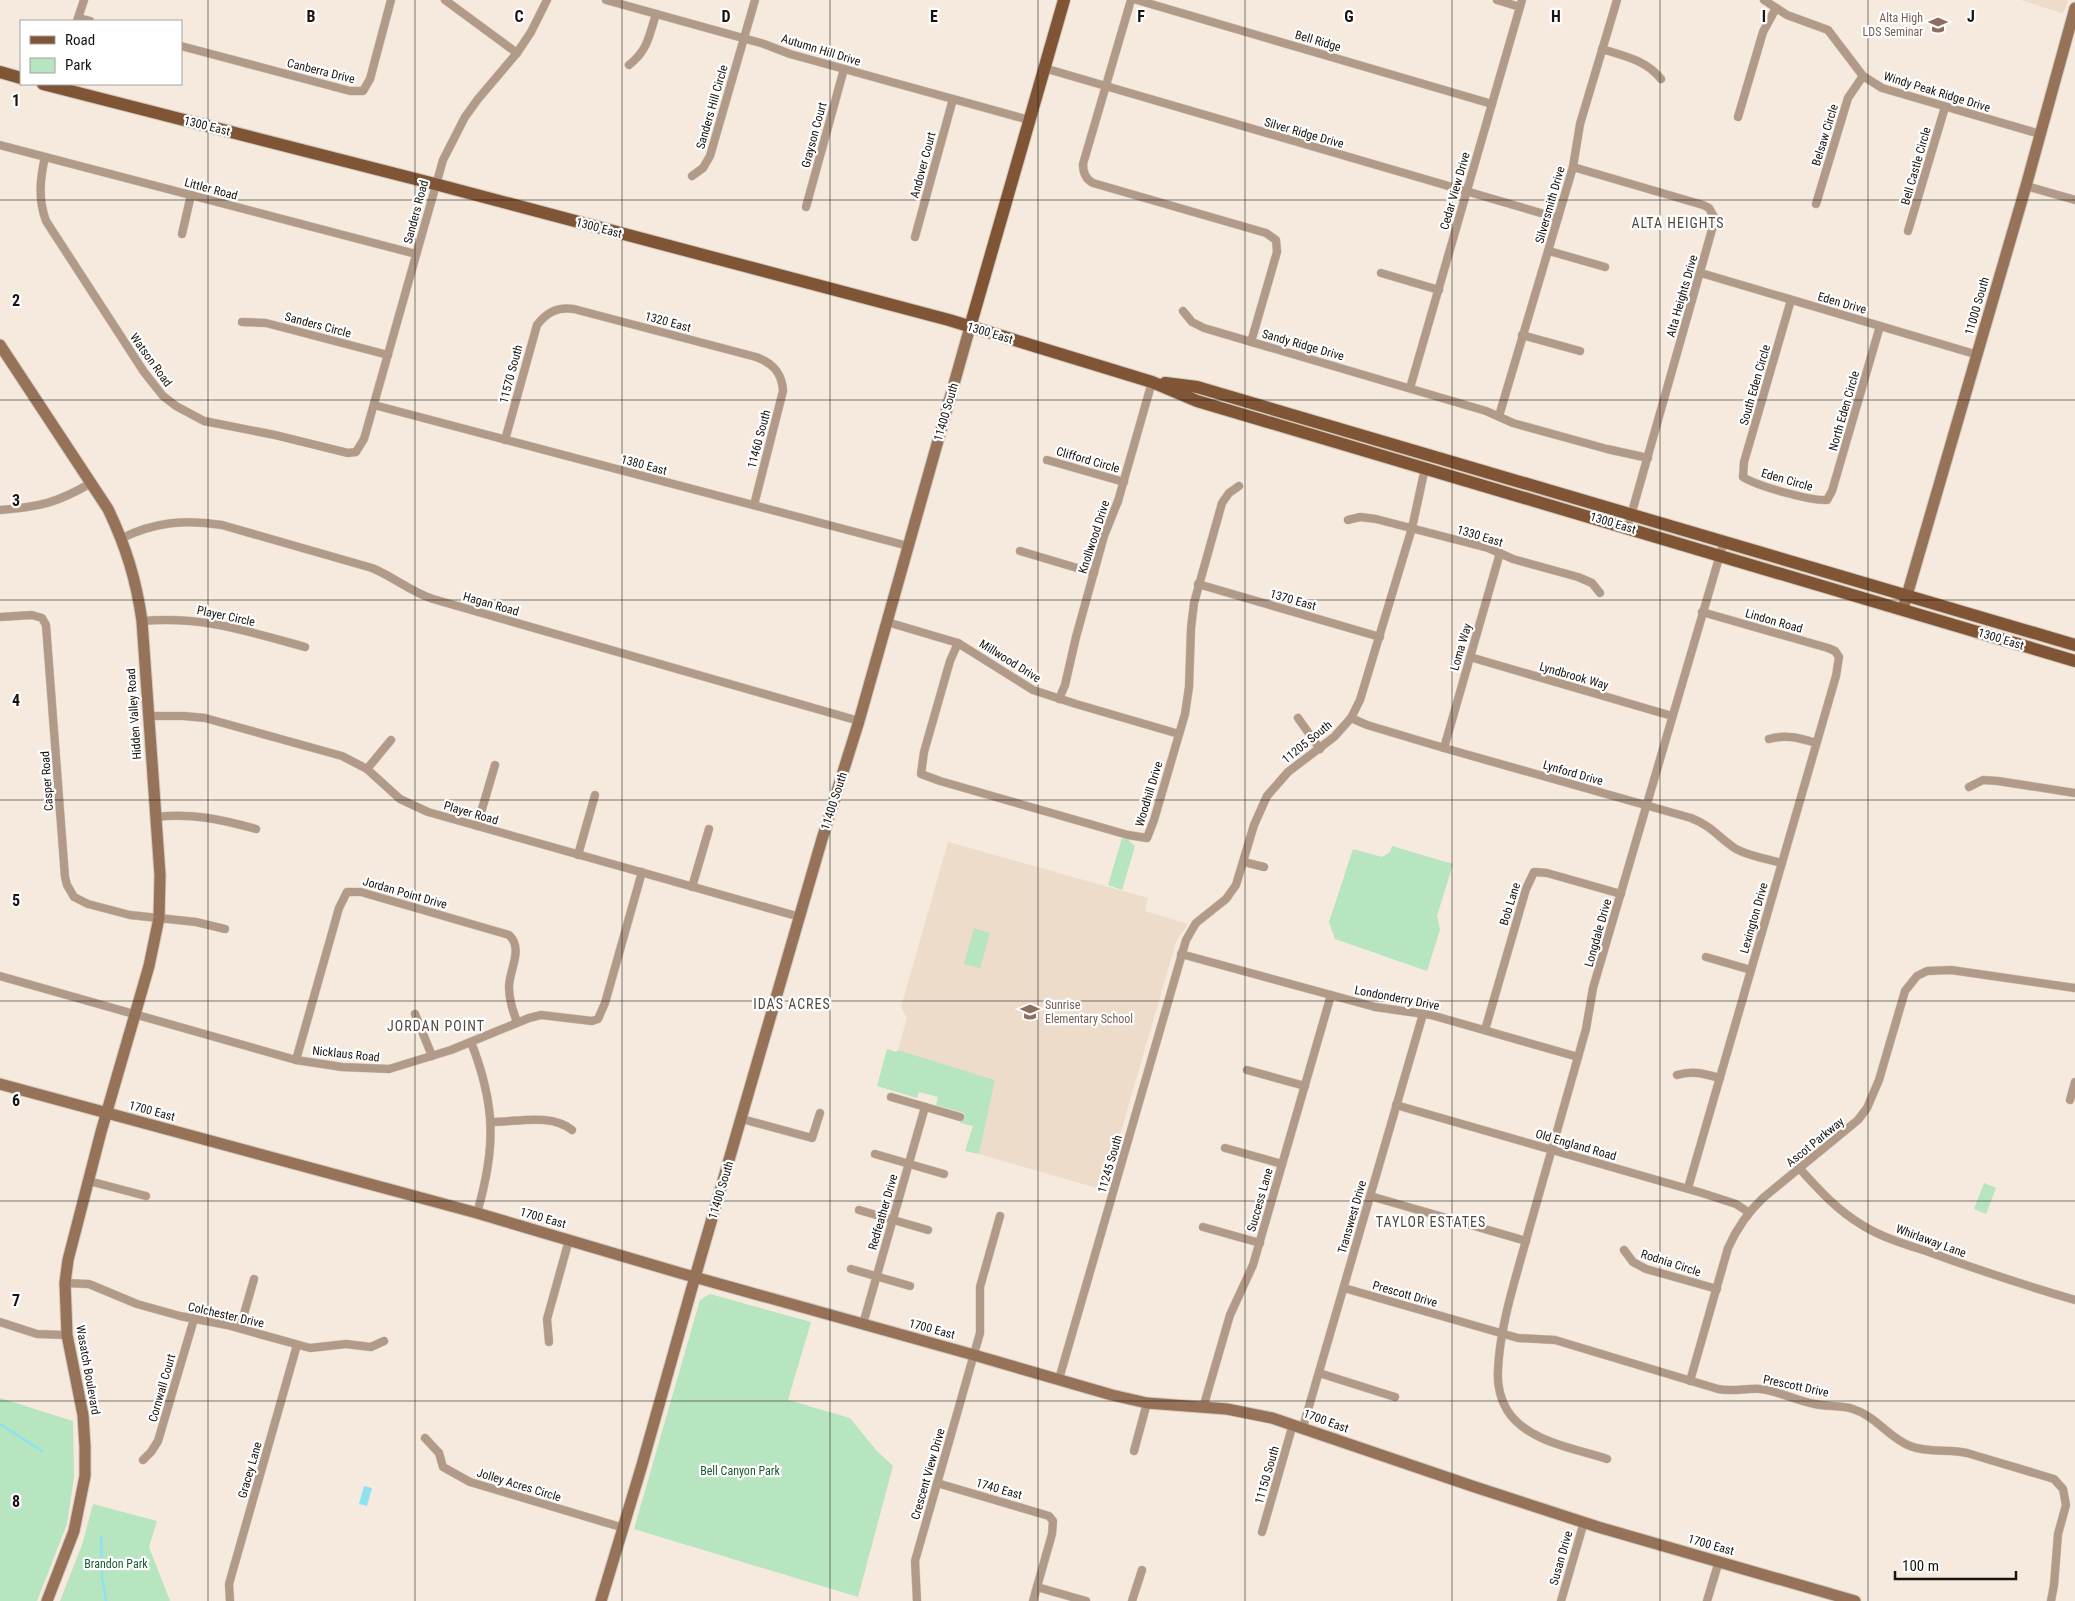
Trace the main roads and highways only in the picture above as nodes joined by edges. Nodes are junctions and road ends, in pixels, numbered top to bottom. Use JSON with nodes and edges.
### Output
{"nodes":[{"id":1,"x":1064,"y":0,"type":"edge"},
{"id":2,"x":2075,"y":8,"type":"edge"},
{"id":3,"x":0,"y":72,"type":"edge"},
{"id":4,"x":20,"y":78,"type":"edge"},
{"id":5,"x":58,"y":86,"type":"edge"},
{"id":6,"x":970,"y":327,"type":"junction"},
{"id":7,"x":0,"y":345,"type":"edge"},
{"id":8,"x":1152,"y":382,"type":"junction"},
{"id":9,"x":1907,"y":595,"type":"junction"},
{"id":10,"x":1903,"y":609,"type":"junction"},
{"id":11,"x":2075,"y":645,"type":"edge"},
{"id":12,"x":2075,"y":661,"type":"edge"},
{"id":13,"x":0,"y":1084,"type":"edge"},
{"id":14,"x":107,"y":1113,"type":"junction"},
{"id":15,"x":695,"y":1278,"type":"junction"},
{"id":16,"x":48,"y":1601,"type":"edge"},
{"id":17,"x":601,"y":1601,"type":"edge"},
{"id":18,"x":1855,"y":1601,"type":"edge"}],
"edges":[{"from":1,"to":6,"type":"main road","name":"11400 South"},
{"from":2,"to":9,"type":"main road","name":"11000 South"},
{"from":3,"to":4,"type":"main road"},
{"from":5,"to":6,"type":"main road","name":"1300 East"},
{"from":6,"to":8,"type":"main road","name":"1300 East"},
{"from":6,"to":15,"type":"main road","name":"11400 South"},
{"from":7,"to":14,"type":"main road","name":"Hidden Valley Road"},
{"from":8,"to":9,"type":"main road","name":"1300 East"},
{"from":8,"to":10,"type":"main road","name":"1300 East"},
{"from":9,"to":10,"type":"main road","name":"11000 South"},
{"from":9,"to":11,"type":"main road","name":"1300 East"},
{"from":10,"to":12,"type":"main road","name":"1300 East"},
{"from":13,"to":14,"type":"main road","name":"1700 East"},
{"from":14,"to":15,"type":"main road","name":"1700 East"},
{"from":14,"to":16,"type":"main road","name":"Wasatch Boulevard"},
{"from":15,"to":17,"type":"main road","name":"11400 South"},
{"from":15,"to":18,"type":"main road","name":"1700 East"}]}
